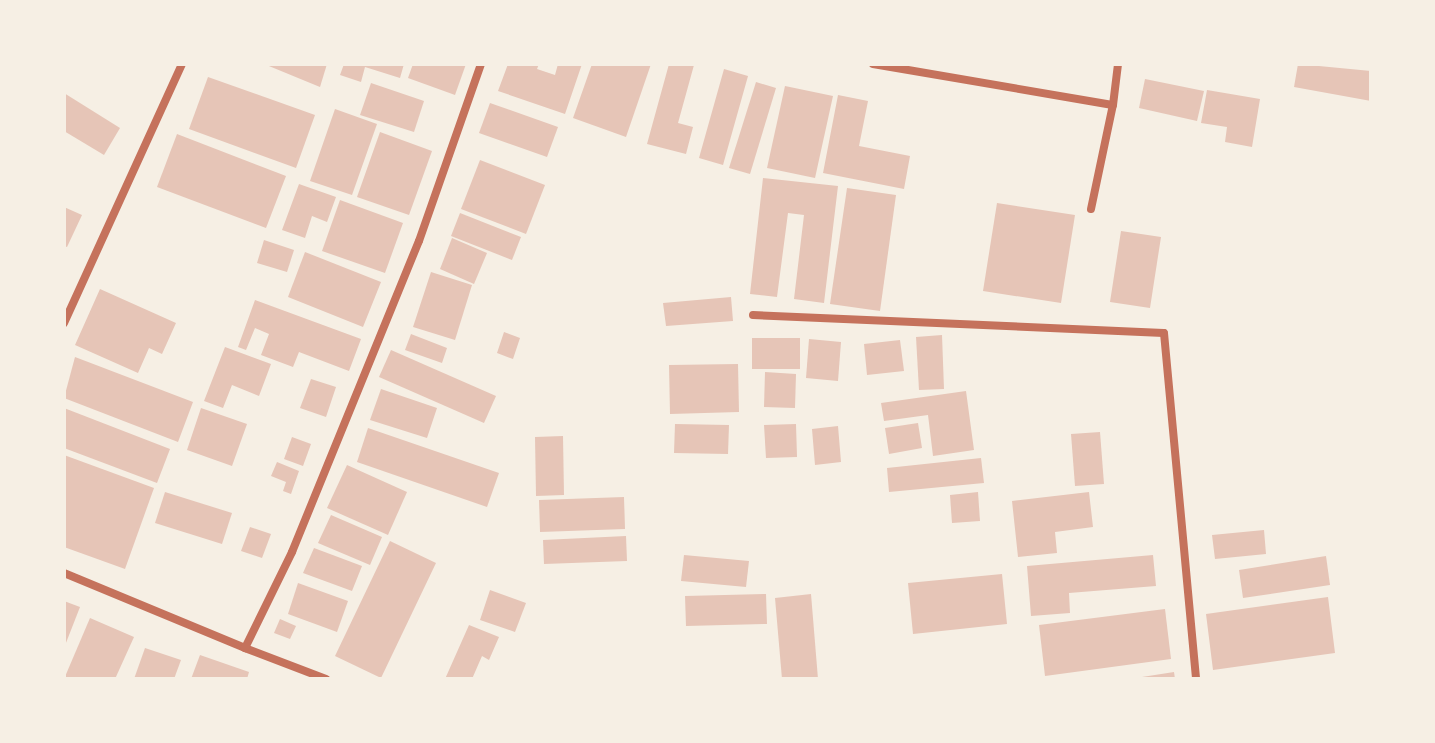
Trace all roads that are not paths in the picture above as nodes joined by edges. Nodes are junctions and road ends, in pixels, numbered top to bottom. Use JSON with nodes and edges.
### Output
{"nodes":[{"id":1,"x":182,"y":64,"type":"edge"},
{"id":2,"x":481,"y":64,"type":"edge"},
{"id":3,"x":873,"y":64,"type":"edge"},
{"id":4,"x":1118,"y":64,"type":"edge"},
{"id":5,"x":1113,"y":105,"type":"junction"},
{"id":6,"x":1091,"y":209,"type":"dead end"},
{"id":7,"x":753,"y":315,"type":"dead end"},
{"id":8,"x":64,"y":323,"type":"edge"},
{"id":9,"x":64,"y":573,"type":"edge"},
{"id":10,"x":245,"y":648,"type":"junction"},
{"id":11,"x":326,"y":679,"type":"edge"},
{"id":12,"x":1196,"y":679,"type":"edge"}],
"edges":[{"from":1,"to":8,"type":"street"},
{"from":2,"to":10,"type":"street"},
{"from":3,"to":5,"type":"street"},
{"from":4,"to":5,"type":"street"},
{"from":5,"to":6,"type":"street"},
{"from":7,"to":12,"type":"street"},
{"from":9,"to":10,"type":"street"},
{"from":10,"to":11,"type":"street"}]}
